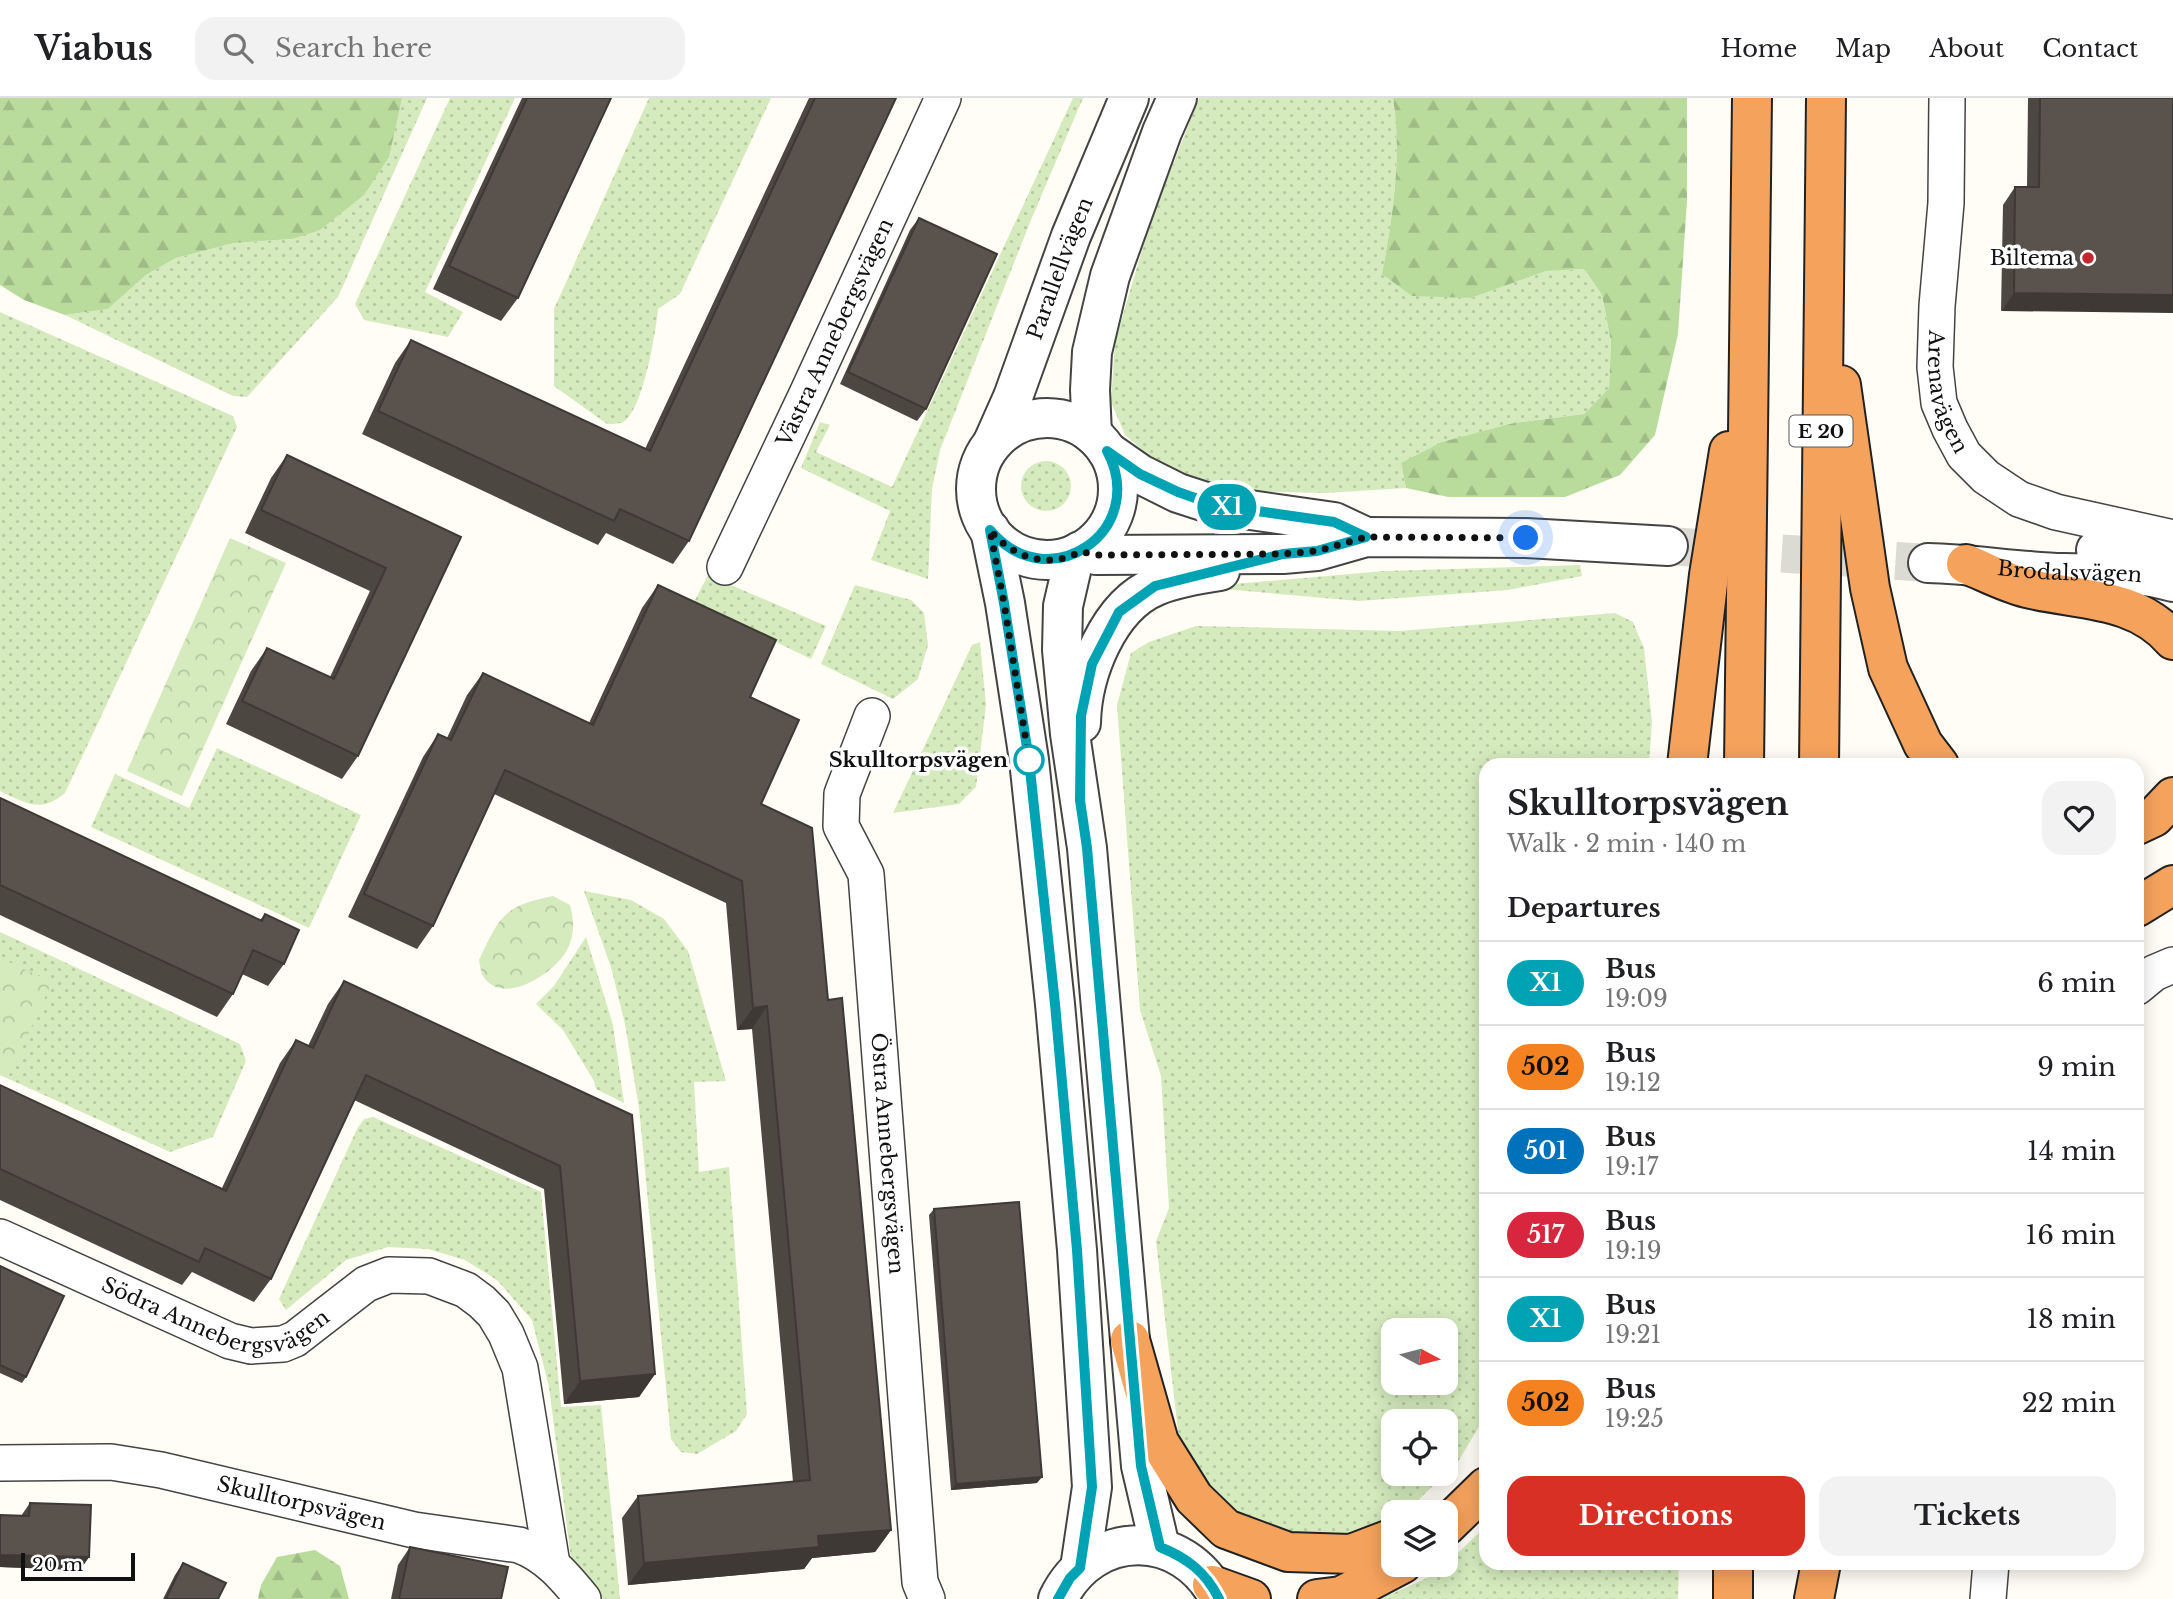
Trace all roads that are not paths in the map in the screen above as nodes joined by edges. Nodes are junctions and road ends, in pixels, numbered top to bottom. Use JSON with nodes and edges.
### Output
{"nodes":[{"id":1,"x":943,"y":98,"type":"edge"},
{"id":2,"x":1129,"y":98,"type":"edge"},
{"id":3,"x":1177,"y":98,"type":"edge"},
{"id":4,"x":1752,"y":98,"type":"edge"},
{"id":5,"x":1826,"y":98,"type":"edge"},
{"id":6,"x":1947,"y":98,"type":"edge"},
{"id":7,"x":1823,"y":258,"type":"junction"},
{"id":8,"x":1750,"y":321,"type":"junction"},
{"id":9,"x":993,"y":442,"type":"junction"},
{"id":10,"x":1100,"y":443,"type":"junction"},
{"id":11,"x":990,"y":530,"type":"junction"},
{"id":12,"x":1366,"y":537,"type":"junction"},
{"id":13,"x":2173,"y":538,"type":"edge"},
{"id":14,"x":1668,"y":545,"type":"tunnel mouth"},
{"id":15,"x":2173,"y":548,"type":"edge"},
{"id":16,"x":1077,"y":553,"type":"junction"},
{"id":17,"x":1283,"y":554,"type":"junction"},
{"id":18,"x":1928,"y":563,"type":"tunnel mouth"},
{"id":19,"x":1966,"y":564,"type":"junction"},
{"id":20,"x":725,"y":567,"type":"dead end"},
{"id":21,"x":2173,"y":582,"type":"edge"},
{"id":22,"x":2173,"y":640,"type":"edge"},
{"id":23,"x":872,"y":716,"type":"dead end"},
{"id":24,"x":1688,"y":758,"type":"edge"},
{"id":25,"x":1745,"y":758,"type":"edge"},
{"id":26,"x":1819,"y":758,"type":"edge"},
{"id":27,"x":1934,"y":758,"type":"edge"},
{"id":28,"x":2173,"y":797,"type":"edge"},
{"id":29,"x":1080,"y":800,"type":"junction"},
{"id":30,"x":2144,"y":822,"type":"edge"},
{"id":31,"x":2173,"y":884,"type":"edge"},
{"id":32,"x":2144,"y":903,"type":"edge"},
{"id":33,"x":2173,"y":965,"type":"edge"},
{"id":34,"x":2144,"y":982,"type":"edge"},
{"id":35,"x":0,"y":1237,"type":"edge"},
{"id":36,"x":1130,"y":1340,"type":"junction"},
{"id":37,"x":0,"y":1463,"type":"edge"},
{"id":38,"x":1479,"y":1494,"type":"edge"},
{"id":39,"x":1458,"y":1514,"type":"edge"},
{"id":40,"x":1381,"y":1543,"type":"edge"},
{"id":41,"x":1160,"y":1547,"type":"junction"},
{"id":42,"x":552,"y":1564,"type":"junction"},
{"id":43,"x":1080,"y":1568,"type":"junction"},
{"id":44,"x":1734,"y":1570,"type":"edge"},
{"id":45,"x":1809,"y":1570,"type":"edge"},
{"id":46,"x":1819,"y":1570,"type":"edge"},
{"id":47,"x":1990,"y":1570,"type":"edge"},
{"id":48,"x":1381,"y":1575,"type":"edge"},
{"id":49,"x":1216,"y":1592,"type":"edge"},
{"id":50,"x":583,"y":1599,"type":"edge"},
{"id":51,"x":927,"y":1599,"type":"edge"},
{"id":52,"x":1058,"y":1599,"type":"edge"},
{"id":53,"x":1251,"y":1599,"type":"edge"},
{"id":54,"x":1317,"y":1599,"type":"edge"},
{"id":55,"x":1733,"y":1599,"type":"edge"},
{"id":56,"x":1811,"y":1599,"type":"edge"},
{"id":57,"x":1988,"y":1599,"type":"edge"}],
"edges":[{"from":1,"to":20,"type":"street","name":"Västra Annebergsvägen"},
{"from":2,"to":9,"type":"street","name":"Parallellvägen"},
{"from":3,"to":10,"type":"street"},
{"from":4,"to":8,"type":"highway"},
{"from":5,"to":7,"type":"highway","number":"E 20"},
{"from":6,"to":13,"type":"street","name":"Arenavägen"},
{"from":7,"to":26,"type":"highway","number":"E 20"},
{"from":7,"to":27,"type":"highway"},
{"from":8,"to":24,"type":"highway"},
{"from":8,"to":25,"type":"highway"},
{"from":9,"to":10,"type":"street"},
{"from":9,"to":11,"type":"street"},
{"from":10,"to":12,"type":"street"},
{"from":10,"to":16,"type":"street"},
{"from":11,"to":16,"type":"street"},
{"from":11,"to":43,"type":"street"},
{"from":12,"to":14,"type":"street"},
{"from":12,"to":17,"type":"street"},
{"from":15,"to":19,"type":"street","name":"Brodalsvägen"},
{"from":16,"to":17,"type":"street"},
{"from":16,"to":29,"type":"street"},
{"from":17,"to":29,"type":"street"},
{"from":18,"to":19,"type":"street","name":"Brodalsvägen"},
{"from":19,"to":21,"type":"street","name":"Brodalsvägen"},
{"from":19,"to":22,"type":"highway"},
{"from":23,"to":51,"type":"street","name":"Östra Annebergsvägen"},
{"from":28,"to":30,"type":"highway"},
{"from":29,"to":36,"type":"street"},
{"from":31,"to":32,"type":"highway"},
{"from":33,"to":34,"type":"street"},
{"from":35,"to":42,"type":"street","name":"Södra Annebergsvägen"},
{"from":36,"to":40,"type":"highway"},
{"from":36,"to":41,"type":"street"},
{"from":37,"to":42,"type":"street","name":"Skulltorpsvägen"},
{"from":38,"to":39,"type":"highway"},
{"from":41,"to":43,"type":"street"},
{"from":41,"to":49,"type":"street"},
{"from":42,"to":50,"type":"street","name":"Skulltorpsvägen"},
{"from":43,"to":52,"type":"street"},
{"from":44,"to":55,"type":"highway"},
{"from":45,"to":56,"type":"highway"},
{"from":46,"to":56,"type":"highway"},
{"from":47,"to":57,"type":"street"},
{"from":48,"to":54,"type":"highway"},
{"from":49,"to":53,"type":"highway"}]}
